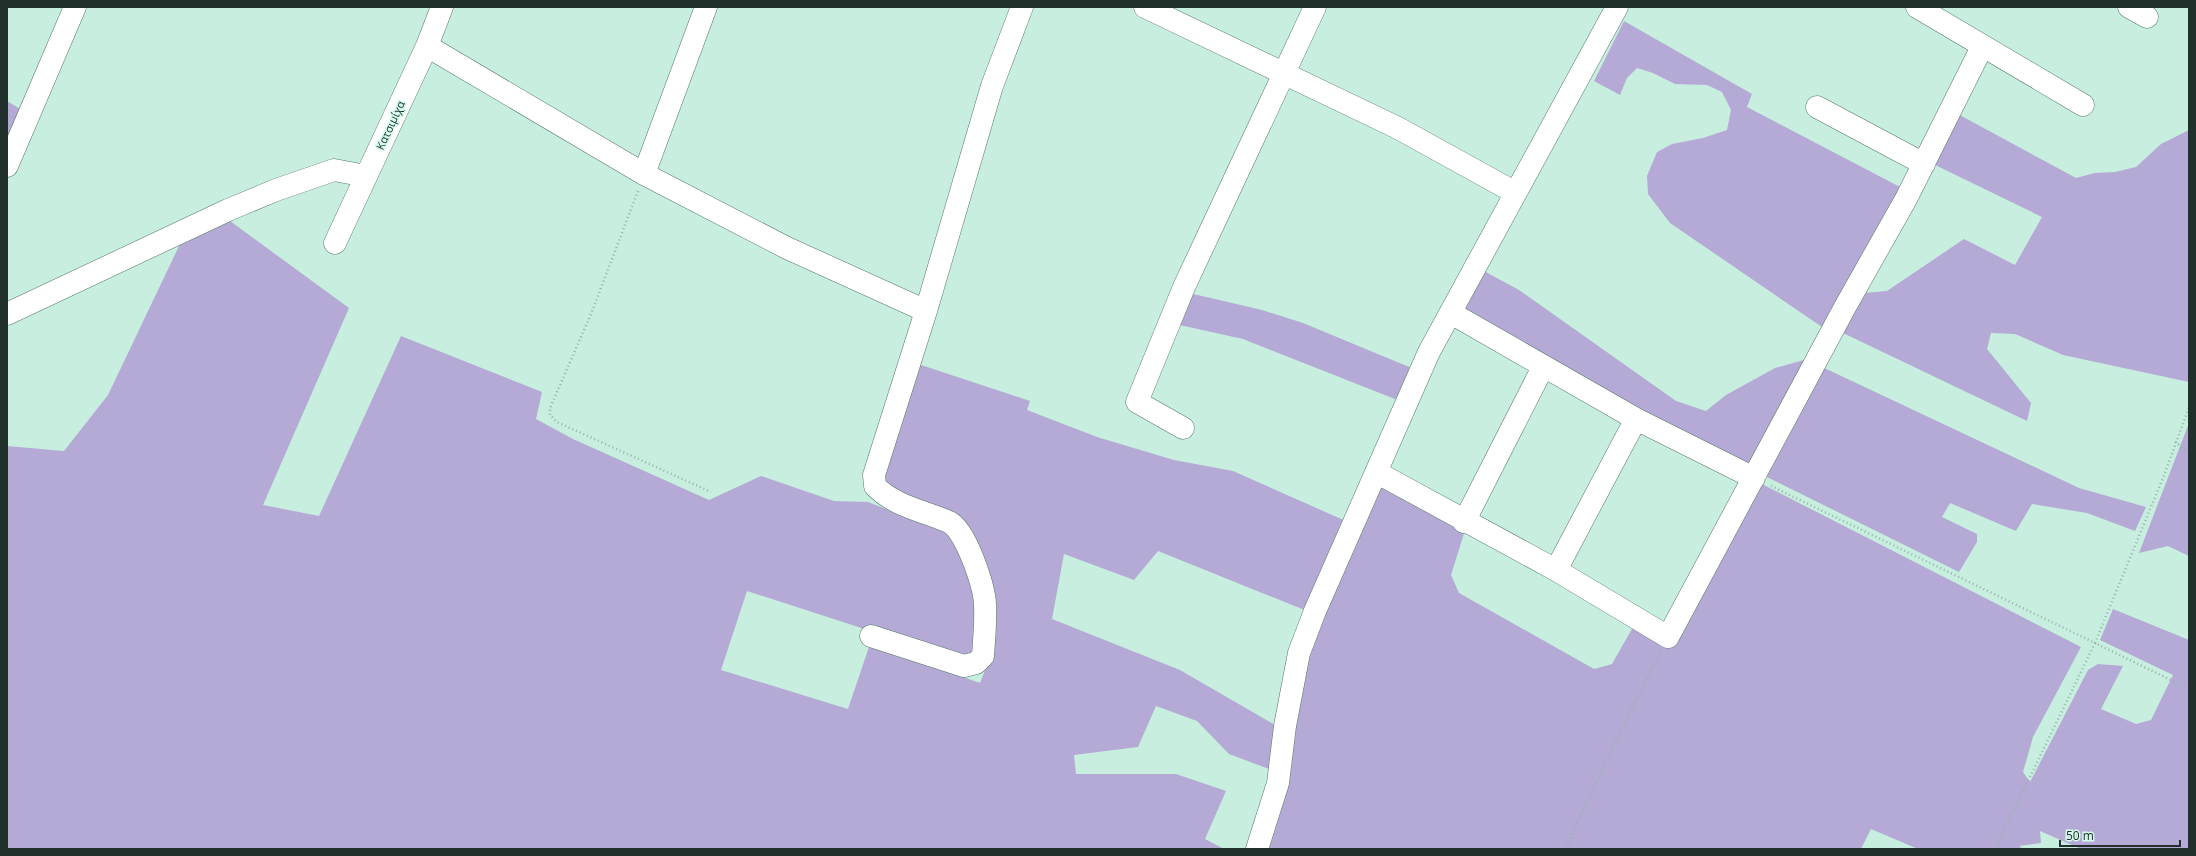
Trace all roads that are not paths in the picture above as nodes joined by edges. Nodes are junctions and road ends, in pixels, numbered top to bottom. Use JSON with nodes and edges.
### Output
{"nodes":[{"id":1,"x":76,"y":7,"type":"edge"},
{"id":2,"x":442,"y":7,"type":"edge"},
{"id":3,"x":706,"y":7,"type":"edge"},
{"id":4,"x":1022,"y":7,"type":"edge"},
{"id":5,"x":1145,"y":7,"type":"edge"},
{"id":6,"x":1315,"y":7,"type":"edge"},
{"id":7,"x":1617,"y":7,"type":"edge"},
{"id":8,"x":1917,"y":7,"type":"edge"},
{"id":9,"x":427,"y":46,"type":"junction"},
{"id":10,"x":1982,"y":47,"type":"junction"},
{"id":11,"x":1285,"y":73,"type":"junction"},
{"id":12,"x":2083,"y":105,"type":"dead end"},
{"id":13,"x":1817,"y":107,"type":"dead end"},
{"id":14,"x":1924,"y":164,"type":"junction"},
{"id":15,"x":7,"y":166,"type":"edge"},
{"id":16,"x":644,"y":174,"type":"junction"},
{"id":17,"x":366,"y":176,"type":"junction"},
{"id":18,"x":1514,"y":192,"type":"junction"},
{"id":19,"x":336,"y":243,"type":"dead end"},
{"id":20,"x":926,"y":311,"type":"junction"},
{"id":21,"x":1451,"y":312,"type":"junction"},
{"id":22,"x":7,"y":314,"type":"edge"},
{"id":23,"x":1544,"y":367,"type":"junction"},
{"id":24,"x":1636,"y":419,"type":"junction"},
{"id":25,"x":1183,"y":428,"type":"dead end"},
{"id":26,"x":1376,"y":472,"type":"junction"},
{"id":27,"x":1754,"y":478,"type":"junction"},
{"id":28,"x":1464,"y":522,"type":"junction"},
{"id":29,"x":1556,"y":570,"type":"junction"},
{"id":30,"x":871,"y":636,"type":"dead end"},
{"id":31,"x":1257,"y":849,"type":"edge"}],
"edges":[{"from":1,"to":15,"type":"street"},
{"from":2,"to":9,"type":"street","name":"Κατσιμίχα"},
{"from":3,"to":16,"type":"street"},
{"from":4,"to":20,"type":"street"},
{"from":5,"to":11,"type":"street"},
{"from":6,"to":11,"type":"street"},
{"from":7,"to":18,"type":"street"},
{"from":8,"to":10,"type":"street"},
{"from":9,"to":16,"type":"street"},
{"from":9,"to":17,"type":"street","name":"Κατσιμίχα"},
{"from":10,"to":12,"type":"street"},
{"from":10,"to":14,"type":"street"},
{"from":11,"to":18,"type":"street"},
{"from":11,"to":25,"type":"street"},
{"from":13,"to":14,"type":"street"},
{"from":14,"to":27,"type":"street"},
{"from":16,"to":20,"type":"street"},
{"from":17,"to":19,"type":"street","name":"Κατσιμίχα"},
{"from":17,"to":22,"type":"street"},
{"from":18,"to":21,"type":"street"},
{"from":20,"to":30,"type":"street"},
{"from":21,"to":23,"type":"street"},
{"from":21,"to":26,"type":"street"},
{"from":23,"to":24,"type":"street"},
{"from":23,"to":28,"type":"street"},
{"from":24,"to":27,"type":"street"},
{"from":24,"to":29,"type":"street"},
{"from":26,"to":28,"type":"street"},
{"from":26,"to":31,"type":"street"},
{"from":27,"to":29,"type":"street"},
{"from":28,"to":29,"type":"street"}]}
